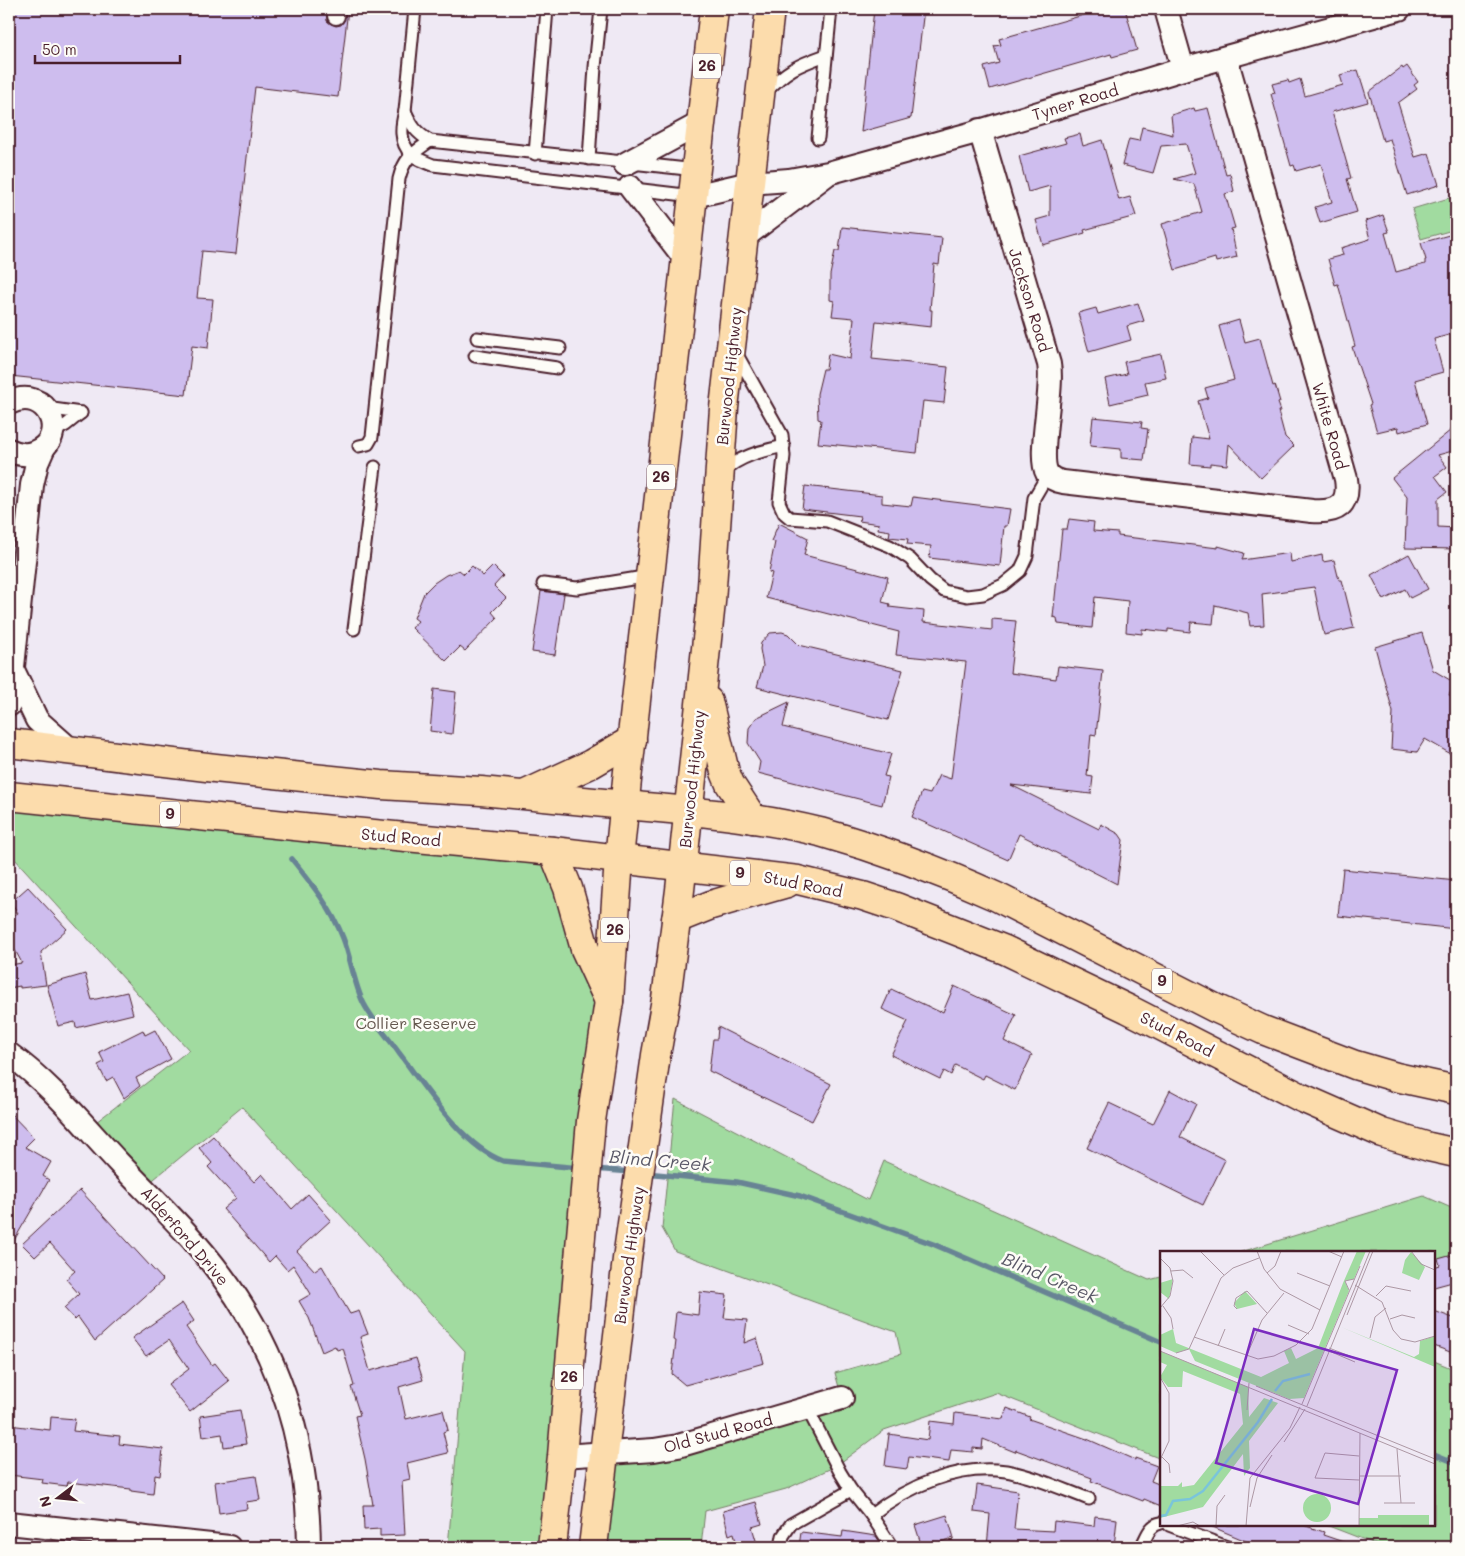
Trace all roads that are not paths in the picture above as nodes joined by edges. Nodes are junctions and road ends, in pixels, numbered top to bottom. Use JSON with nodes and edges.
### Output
{"nodes":[{"id":1,"x":415,"y":9,"type":"edge"},
{"id":2,"x":547,"y":9,"type":"edge"},
{"id":3,"x":601,"y":9,"type":"edge"},
{"id":4,"x":714,"y":9,"type":"edge"},
{"id":5,"x":770,"y":9,"type":"edge"},
{"id":6,"x":832,"y":9,"type":"edge"},
{"id":7,"x":1166,"y":9,"type":"edge"},
{"id":8,"x":1399,"y":9,"type":"edge"},
{"id":9,"x":826,"y":55,"type":"junction"},
{"id":10,"x":1226,"y":58,"type":"junction"},
{"id":11,"x":1184,"y":69,"type":"junction"},
{"id":12,"x":760,"y":99,"type":"junction"},
{"id":13,"x":405,"y":111,"type":"junction"},
{"id":14,"x":701,"y":123,"type":"junction"},
{"id":15,"x":980,"y":130,"type":"junction"},
{"id":16,"x":818,"y":138,"type":"dead end"},
{"id":17,"x":430,"y":142,"type":"junction"},
{"id":18,"x":411,"y":154,"type":"junction"},
{"id":19,"x":535,"y":154,"type":"junction"},
{"id":20,"x":589,"y":160,"type":"junction"},
{"id":21,"x":625,"y":164,"type":"junction"},
{"id":22,"x":828,"y":173,"type":"junction"},
{"id":23,"x":695,"y":183,"type":"junction"},
{"id":24,"x":750,"y":183,"type":"junction"},
{"id":25,"x":630,"y":187,"type":"junction"},
{"id":26,"x":743,"y":238,"type":"junction"},
{"id":27,"x":686,"y":260,"type":"junction"},
{"id":28,"x":477,"y":338,"type":"dead end"},
{"id":29,"x":731,"y":345,"type":"junction"},
{"id":30,"x":555,"y":348,"type":"dead end"},
{"id":31,"x":474,"y":356,"type":"dead end"},
{"id":32,"x":552,"y":367,"type":"dead end"},
{"id":33,"x":9,"y":403,"type":"edge"},
{"id":34,"x":46,"y":408,"type":"junction"},
{"id":35,"x":48,"y":440,"type":"junction"},
{"id":36,"x":359,"y":446,"type":"dead end"},
{"id":37,"x":784,"y":446,"type":"junction"},
{"id":38,"x":9,"y":450,"type":"edge"},
{"id":39,"x":375,"y":466,"type":"dead end"},
{"id":40,"x":1048,"y":474,"type":"junction"},
{"id":41,"x":720,"y":475,"type":"junction"},
{"id":42,"x":650,"y":576,"type":"junction"},
{"id":43,"x":543,"y":584,"type":"dead end"},
{"id":44,"x":354,"y":629,"type":"dead end"},
{"id":45,"x":13,"y":670,"type":"junction"},
{"id":46,"x":704,"y":680,"type":"junction"},
{"id":47,"x":9,"y":705,"type":"edge"},
{"id":48,"x":632,"y":740,"type":"junction"},
{"id":49,"x":9,"y":743,"type":"edge"},
{"id":50,"x":72,"y":751,"type":"junction"},
{"id":51,"x":524,"y":795,"type":"junction"},
{"id":52,"x":9,"y":796,"type":"edge"},
{"id":53,"x":625,"y":805,"type":"junction"},
{"id":54,"x":688,"y":811,"type":"junction"},
{"id":55,"x":753,"y":819,"type":"junction"},
{"id":56,"x":553,"y":851,"type":"junction"},
{"id":57,"x":620,"y":859,"type":"junction"},
{"id":58,"x":682,"y":865,"type":"junction"},
{"id":59,"x":798,"y":880,"type":"junction"},
{"id":60,"x":676,"y":919,"type":"junction"},
{"id":61,"x":610,"y":1001,"type":"junction"},
{"id":62,"x":9,"y":1054,"type":"edge"},
{"id":63,"x":1456,"y":1090,"type":"edge"},
{"id":64,"x":1456,"y":1153,"type":"edge"},
{"id":65,"x":842,"y":1398,"type":"dead end"},
{"id":66,"x":807,"y":1408,"type":"junction"},
{"id":67,"x":604,"y":1454,"type":"junction"},
{"id":68,"x":562,"y":1456,"type":"junction"},
{"id":69,"x":851,"y":1490,"type":"junction"},
{"id":70,"x":1089,"y":1499,"type":"dead end"},
{"id":71,"x":871,"y":1515,"type":"junction"},
{"id":72,"x":9,"y":1523,"type":"edge"},
{"id":73,"x":1160,"y":1523,"type":"edge"},
{"id":74,"x":1172,"y":1526,"type":"edge"},
{"id":75,"x":228,"y":1547,"type":"edge"},
{"id":76,"x":308,"y":1547,"type":"edge"},
{"id":77,"x":552,"y":1547,"type":"edge"},
{"id":78,"x":593,"y":1547,"type":"edge"},
{"id":79,"x":780,"y":1547,"type":"edge"},
{"id":80,"x":892,"y":1547,"type":"edge"},
{"id":81,"x":1141,"y":1547,"type":"edge"},
{"id":82,"x":1227,"y":1547,"type":"edge"}],
"edges":[{"from":1,"to":13,"type":"lane"},
{"from":2,"to":19,"type":"lane"},
{"from":3,"to":20,"type":"lane"},
{"from":4,"to":14,"type":"main road","number":"26"},
{"from":5,"to":12,"type":"main road","name":"Burwood Highway"},
{"from":6,"to":9,"type":"lane"},
{"from":7,"to":11,"type":"street"},
{"from":8,"to":10,"type":"street","name":"Tyner Road"},
{"from":9,"to":12,"type":"lane"},
{"from":9,"to":16,"type":"lane"},
{"from":10,"to":11,"type":"street","name":"Tyner Road"},
{"from":10,"to":40,"type":"street","name":"White Road"},
{"from":11,"to":15,"type":"street","name":"Tyner Road"},
{"from":12,"to":24,"type":"main road","name":"Burwood Highway"},
{"from":13,"to":17,"type":"lane"},
{"from":13,"to":18,"type":"lane"},
{"from":14,"to":21,"type":"street"},
{"from":14,"to":23,"type":"main road","number":"26"},
{"from":15,"to":22,"type":"street","name":"Tyner Road"},
{"from":15,"to":40,"type":"street","name":"Jackson Road"},
{"from":17,"to":18,"type":"lane"},
{"from":17,"to":19,"type":"lane"},
{"from":18,"to":25,"type":"lane"},
{"from":18,"to":36,"type":"lane"},
{"from":19,"to":20,"type":"lane"},
{"from":20,"to":21,"type":"lane"},
{"from":21,"to":23,"type":"lane"},
{"from":22,"to":24,"type":"street","name":"Tyner Road"},
{"from":22,"to":26,"type":"street"},
{"from":23,"to":24,"type":"street","name":"Tyner Road"},
{"from":23,"to":25,"type":"lane"},
{"from":23,"to":27,"type":"main road","number":"26"},
{"from":24,"to":26,"type":"main road","name":"Burwood Highway"},
{"from":25,"to":27,"type":"street"},
{"from":26,"to":29,"type":"main road","name":"Burwood Highway"},
{"from":27,"to":42,"type":"main road","number":"26"},
{"from":28,"to":30,"type":"lane"},
{"from":29,"to":37,"type":"lane"},
{"from":29,"to":41,"type":"main road","name":"Burwood Highway"},
{"from":31,"to":32,"type":"lane"},
{"from":33,"to":34,"type":"street"},
{"from":34,"to":35,"type":"street"},
{"from":34,"to":35,"type":"lane"},
{"from":35,"to":38,"type":"street"},
{"from":35,"to":45,"type":"street"},
{"from":37,"to":40,"type":"lane"},
{"from":37,"to":41,"type":"lane"},
{"from":39,"to":44,"type":"lane"},
{"from":41,"to":46,"type":"main road","name":"Burwood Highway"},
{"from":42,"to":43,"type":"lane"},
{"from":42,"to":48,"type":"main road","number":"26"},
{"from":45,"to":47,"type":"street"},
{"from":45,"to":50,"type":"street"},
{"from":46,"to":54,"type":"main road","name":"Burwood Highway"},
{"from":46,"to":55,"type":"main road"},
{"from":48,"to":51,"type":"main road"},
{"from":48,"to":53,"type":"main road","number":"26"},
{"from":49,"to":50,"type":"main road","number":"9"},
{"from":50,"to":51,"type":"main road","number":"9"},
{"from":51,"to":53,"type":"main road","number":"9"},
{"from":52,"to":56,"type":"main road","name":"Stud Road","number":"9"},
{"from":53,"to":54,"type":"main road","number":"9"},
{"from":53,"to":57,"type":"main road","number":"26"},
{"from":54,"to":55,"type":"main road","number":"9"},
{"from":54,"to":58,"type":"main road","name":"Burwood Highway"},
{"from":55,"to":63,"type":"main road","number":"9"},
{"from":56,"to":57,"type":"main road","name":"Stud Road","number":"9"},
{"from":56,"to":61,"type":"main road"},
{"from":57,"to":58,"type":"main road","name":"Stud Road","number":"9"},
{"from":57,"to":61,"type":"main road","number":"26"},
{"from":58,"to":59,"type":"main road","name":"Stud Road","number":"9"},
{"from":58,"to":60,"type":"main road","name":"Burwood Highway"},
{"from":59,"to":60,"type":"main road"},
{"from":59,"to":64,"type":"main road","name":"Stud Road","number":"9"},
{"from":60,"to":67,"type":"main road","name":"Burwood Highway"},
{"from":61,"to":68,"type":"main road","number":"26"},
{"from":62,"to":76,"type":"street","name":"Alderford Drive"},
{"from":65,"to":66,"type":"street","name":"Old Stud Road"},
{"from":66,"to":67,"type":"street","name":"Old Stud Road"},
{"from":66,"to":69,"type":"lane"},
{"from":67,"to":68,"type":"street","name":"Old Stud Road"},
{"from":67,"to":78,"type":"main road","name":"Burwood Highway"},
{"from":68,"to":77,"type":"main road","number":"26"},
{"from":69,"to":71,"type":"lane"},
{"from":69,"to":79,"type":"lane"},
{"from":70,"to":71,"type":"lane"},
{"from":71,"to":80,"type":"lane"},
{"from":72,"to":75,"type":"street"},
{"from":73,"to":81,"type":"lane"},
{"from":74,"to":82,"type":"lane"}]}
